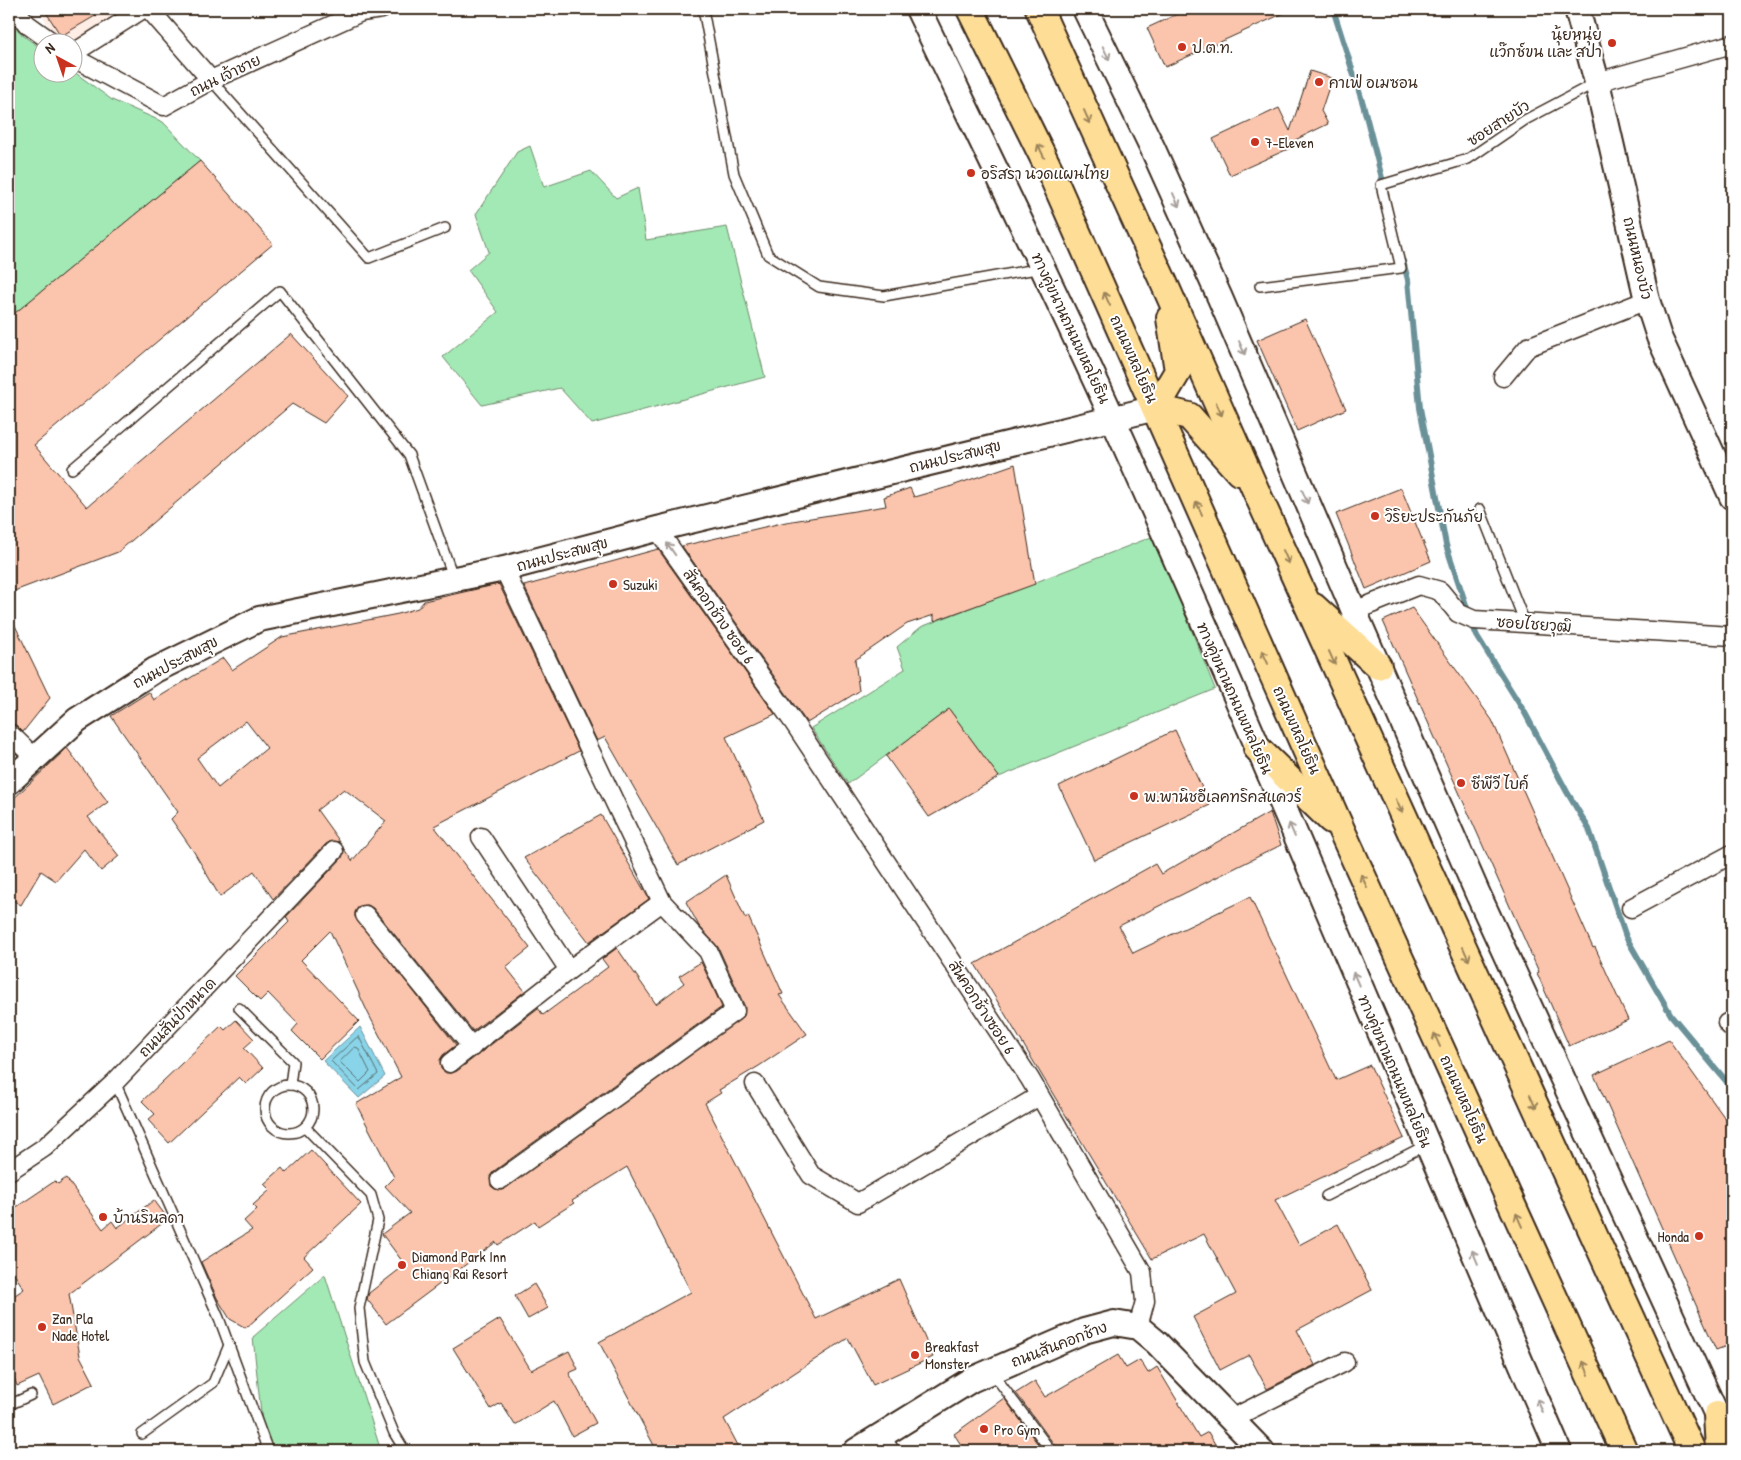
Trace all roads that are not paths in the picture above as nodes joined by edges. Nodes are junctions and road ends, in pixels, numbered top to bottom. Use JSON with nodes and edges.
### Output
{"nodes":[{"id":1,"x":15,"y":9,"type":"edge"},
{"id":2,"x":143,"y":9,"type":"edge"},
{"id":3,"x":149,"y":9,"type":"edge"},
{"id":4,"x":382,"y":9,"type":"edge"},
{"id":5,"x":703,"y":9,"type":"edge"},
{"id":6,"x":918,"y":9,"type":"edge"},
{"id":7,"x":970,"y":9,"type":"edge"},
{"id":8,"x":1039,"y":9,"type":"edge"},
{"id":9,"x":1085,"y":9,"type":"edge"},
{"id":10,"x":1577,"y":9,"type":"edge"},
{"id":11,"x":38,"y":32,"type":"edge"},
{"id":12,"x":1732,"y":44,"type":"edge"},
{"id":13,"x":82,"y":49,"type":"edge"},
{"id":14,"x":82,"y":61,"type":"edge"},
{"id":15,"x":211,"y":80,"type":"junction"},
{"id":16,"x":1597,"y":82,"type":"junction"},
{"id":17,"x":444,"y":228,"type":"dead end"},
{"id":18,"x":1042,"y":268,"type":"junction"},
{"id":19,"x":1164,"y":283,"type":"junction"},
{"id":20,"x":1260,"y":286,"type":"dead end"},
{"id":21,"x":1647,"y":300,"type":"junction"},
{"id":22,"x":1503,"y":377,"type":"dead end"},
{"id":23,"x":1156,"y":408,"type":"junction"},
{"id":24,"x":1112,"y":418,"type":"junction"},
{"id":25,"x":72,"y":469,"type":"dead end"},
{"id":26,"x":1256,"y":491,"type":"junction"},
{"id":27,"x":1732,"y":496,"type":"edge"},
{"id":28,"x":1480,"y":509,"type":"dead end"},
{"id":29,"x":658,"y":530,"type":"junction"},
{"id":30,"x":504,"y":569,"type":"junction"},
{"id":31,"x":454,"y":579,"type":"junction"},
{"id":32,"x":1304,"y":598,"type":"junction"},
{"id":33,"x":1354,"y":611,"type":"junction"},
{"id":34,"x":1525,"y":623,"type":"junction"},
{"id":35,"x":1732,"y":636,"type":"edge"},
{"id":36,"x":1378,"y":666,"type":"junction"},
{"id":37,"x":780,"y":703,"type":"joint"},
{"id":38,"x":9,"y":733,"type":"edge"},
{"id":39,"x":1258,"y":748,"type":"junction"},
{"id":40,"x":36,"y":758,"type":"junction"},
{"id":41,"x":9,"y":782,"type":"edge"},
{"id":42,"x":1341,"y":830,"type":"junction"},
{"id":43,"x":481,"y":837,"type":"dead end"},
{"id":44,"x":334,"y":851,"type":"dead end"},
{"id":45,"x":1732,"y":854,"type":"edge"},
{"id":46,"x":662,"y":902,"type":"junction"},
{"id":47,"x":1631,"y":908,"type":"dead end"},
{"id":48,"x":365,"y":915,"type":"dead end"},
{"id":49,"x":569,"y":970,"type":"junction"},
{"id":50,"x":239,"y":1008,"type":"dead end"},
{"id":51,"x":472,"y":1047,"type":"junction"},
{"id":52,"x":450,"y":1063,"type":"dead end"},
{"id":53,"x":115,"y":1082,"type":"junction"},
{"id":54,"x":755,"y":1084,"type":"dead end"},
{"id":55,"x":290,"y":1085,"type":"junction"},
{"id":56,"x":1039,"y":1096,"type":"junction"},
{"id":57,"x":306,"y":1127,"type":"junction"},
{"id":58,"x":1426,"y":1144,"type":"junction"},
{"id":59,"x":9,"y":1171,"type":"edge"},
{"id":60,"x":500,"y":1180,"type":"dead end"},
{"id":61,"x":1326,"y":1196,"type":"dead end"},
{"id":62,"x":1138,"y":1327,"type":"junction"},
{"id":63,"x":229,"y":1345,"type":"junction"},
{"id":64,"x":1345,"y":1362,"type":"dead end"},
{"id":65,"x":991,"y":1371,"type":"junction"},
{"id":66,"x":31,"y":1395,"type":"dead end"},
{"id":67,"x":9,"y":1405,"type":"edge"},
{"id":68,"x":1717,"y":1414,"type":"junction"},
{"id":69,"x":1231,"y":1419,"type":"junction"},
{"id":70,"x":142,"y":1434,"type":"dead end"},
{"id":71,"x":890,"y":1442,"type":"edge"},
{"id":72,"x":1732,"y":1448,"type":"edge"},
{"id":73,"x":268,"y":1451,"type":"edge"},
{"id":74,"x":405,"y":1451,"type":"edge"},
{"id":75,"x":856,"y":1451,"type":"edge"},
{"id":76,"x":1051,"y":1451,"type":"edge"},
{"id":77,"x":1262,"y":1451,"type":"edge"},
{"id":78,"x":1559,"y":1451,"type":"edge"},
{"id":79,"x":1624,"y":1451,"type":"edge"},
{"id":80,"x":1692,"y":1451,"type":"edge"},
{"id":81,"x":1718,"y":1451,"type":"edge"}],
"edges":[{"from":1,"to":11,"type":"street"},
{"from":2,"to":13,"type":"street"},
{"from":3,"to":15,"type":"street"},
{"from":4,"to":15,"type":"street","name":"ถนน เจ้าชาย"},
{"from":5,"to":18,"type":"lane"},
{"from":6,"to":18,"type":"main road","name":"ทางคู่ขนานถนนพหลโยธิน"},
{"from":23,"to":7,"type":"main road","name":"ถนนพหลโยธิน","one_way":true},
{"from":8,"to":19,"type":"main road","one_way":true},
{"from":9,"to":33,"type":"main road","one_way":true},
{"from":10,"to":16,"type":"main road","name":"ถนนหนองบัว"},
{"from":12,"to":16,"type":"street"},
{"from":14,"to":15,"type":"street","name":"ถนน เจ้าชาย"},
{"from":15,"to":17,"type":"lane"},
{"from":16,"to":20,"type":"lane","name":"ซอยสายบัว"},
{"from":16,"to":21,"type":"main road","name":"ถนนหนองบัว"},
{"from":18,"to":24,"type":"main road","name":"ทางคู่ขนานถนนพหลโยธิน"},
{"from":19,"to":23,"type":"main road"},
{"from":19,"to":26,"type":"main road","one_way":true},
{"from":21,"to":22,"type":"street"},
{"from":21,"to":27,"type":"main road","name":"ถนนหนองบัว"},
{"from":23,"to":24,"type":"main road","name":"ถนนประสพสุข"},
{"from":23,"to":26,"type":"main road"},
{"from":42,"to":23,"type":"main road","name":"ถนนพหลโยธิน","one_way":true},
{"from":24,"to":29,"type":"main road","name":"ถนนประสพสุข"},
{"from":24,"to":39,"type":"main road","name":"ทางคู่ขนานถนนพหลโยธิน"},
{"from":25,"to":31,"type":"lane"},
{"from":26,"to":32,"type":"main road","one_way":true},
{"from":28,"to":34,"type":"lane"},
{"from":29,"to":30,"type":"main road","name":"ถนนประสพสุข"},
{"from":37,"to":29,"type":"street","name":"สันคอกช้าง ซอย 6","one_way":true},
{"from":30,"to":31,"type":"main road","name":"ถนนประสพสุข"},
{"from":30,"to":46,"type":"street"},
{"from":31,"to":40,"type":"main road","name":"ถนนประสพสุข"},
{"from":32,"to":36,"type":"main road"},
{"from":32,"to":80,"type":"main road","one_way":true},
{"from":33,"to":34,"type":"street","name":"ซอยไชยวุฒิ"},
{"from":33,"to":36,"type":"main road"},
{"from":34,"to":35,"type":"street","name":"ซอยไชยวุฒิ"},
{"from":36,"to":68,"type":"main road"},
{"from":37,"to":56,"type":"street","name":"สันคอกช้างซอย 6"},
{"from":38,"to":40,"type":"street"},
{"from":39,"to":42,"type":"main road"},
{"from":58,"to":39,"type":"main road","name":"ทางคู่ขนานถนนพหลโยธิน","one_way":true},
{"from":40,"to":41,"type":"main road","name":"ถนนประสพสุข"},
{"from":79,"to":42,"type":"main road","name":"ถนนพหลโยธิน","one_way":true},
{"from":43,"to":49,"type":"street"},
{"from":44,"to":53,"type":"street","name":"ถนนสันป่าหนาด"},
{"from":45,"to":47,"type":"street"},
{"from":46,"to":49,"type":"street"},
{"from":46,"to":60,"type":"street"},
{"from":48,"to":51,"type":"street"},
{"from":49,"to":51,"type":"street"},
{"from":50,"to":55,"type":"lane"},
{"from":51,"to":52,"type":"street"},
{"from":53,"to":59,"type":"street","name":"ถนนสันป่าหนาด"},
{"from":53,"to":63,"type":"lane"},
{"from":54,"to":56,"type":"street"},
{"from":55,"to":57,"type":"lane"},
{"from":55,"to":57,"type":"lane"},
{"from":56,"to":62,"type":"street","name":"สันคอกช้างซอย 6"},
{"from":57,"to":74,"type":"lane"},
{"from":58,"to":61,"type":"lane"},
{"from":78,"to":58,"type":"main road","name":"ทางคู่ขนานถนนพหลโยธิน","one_way":true},
{"from":62,"to":65,"type":"main road","name":"ถนนสันคอกช้าง"},
{"from":62,"to":69,"type":"main road"},
{"from":63,"to":70,"type":"lane"},
{"from":63,"to":73,"type":"lane"},
{"from":64,"to":69,"type":"street"},
{"from":65,"to":71,"type":"main road","name":"ถนนสันคอกช้าง"},
{"from":65,"to":76,"type":"lane"},
{"from":66,"to":67,"type":"lane"},
{"from":68,"to":72,"type":"main road"},
{"from":68,"to":81,"type":"main road"},
{"from":69,"to":77,"type":"main road"},
{"from":71,"to":75,"type":"main road","name":"ถนนสันคอกช้าง"}]}
